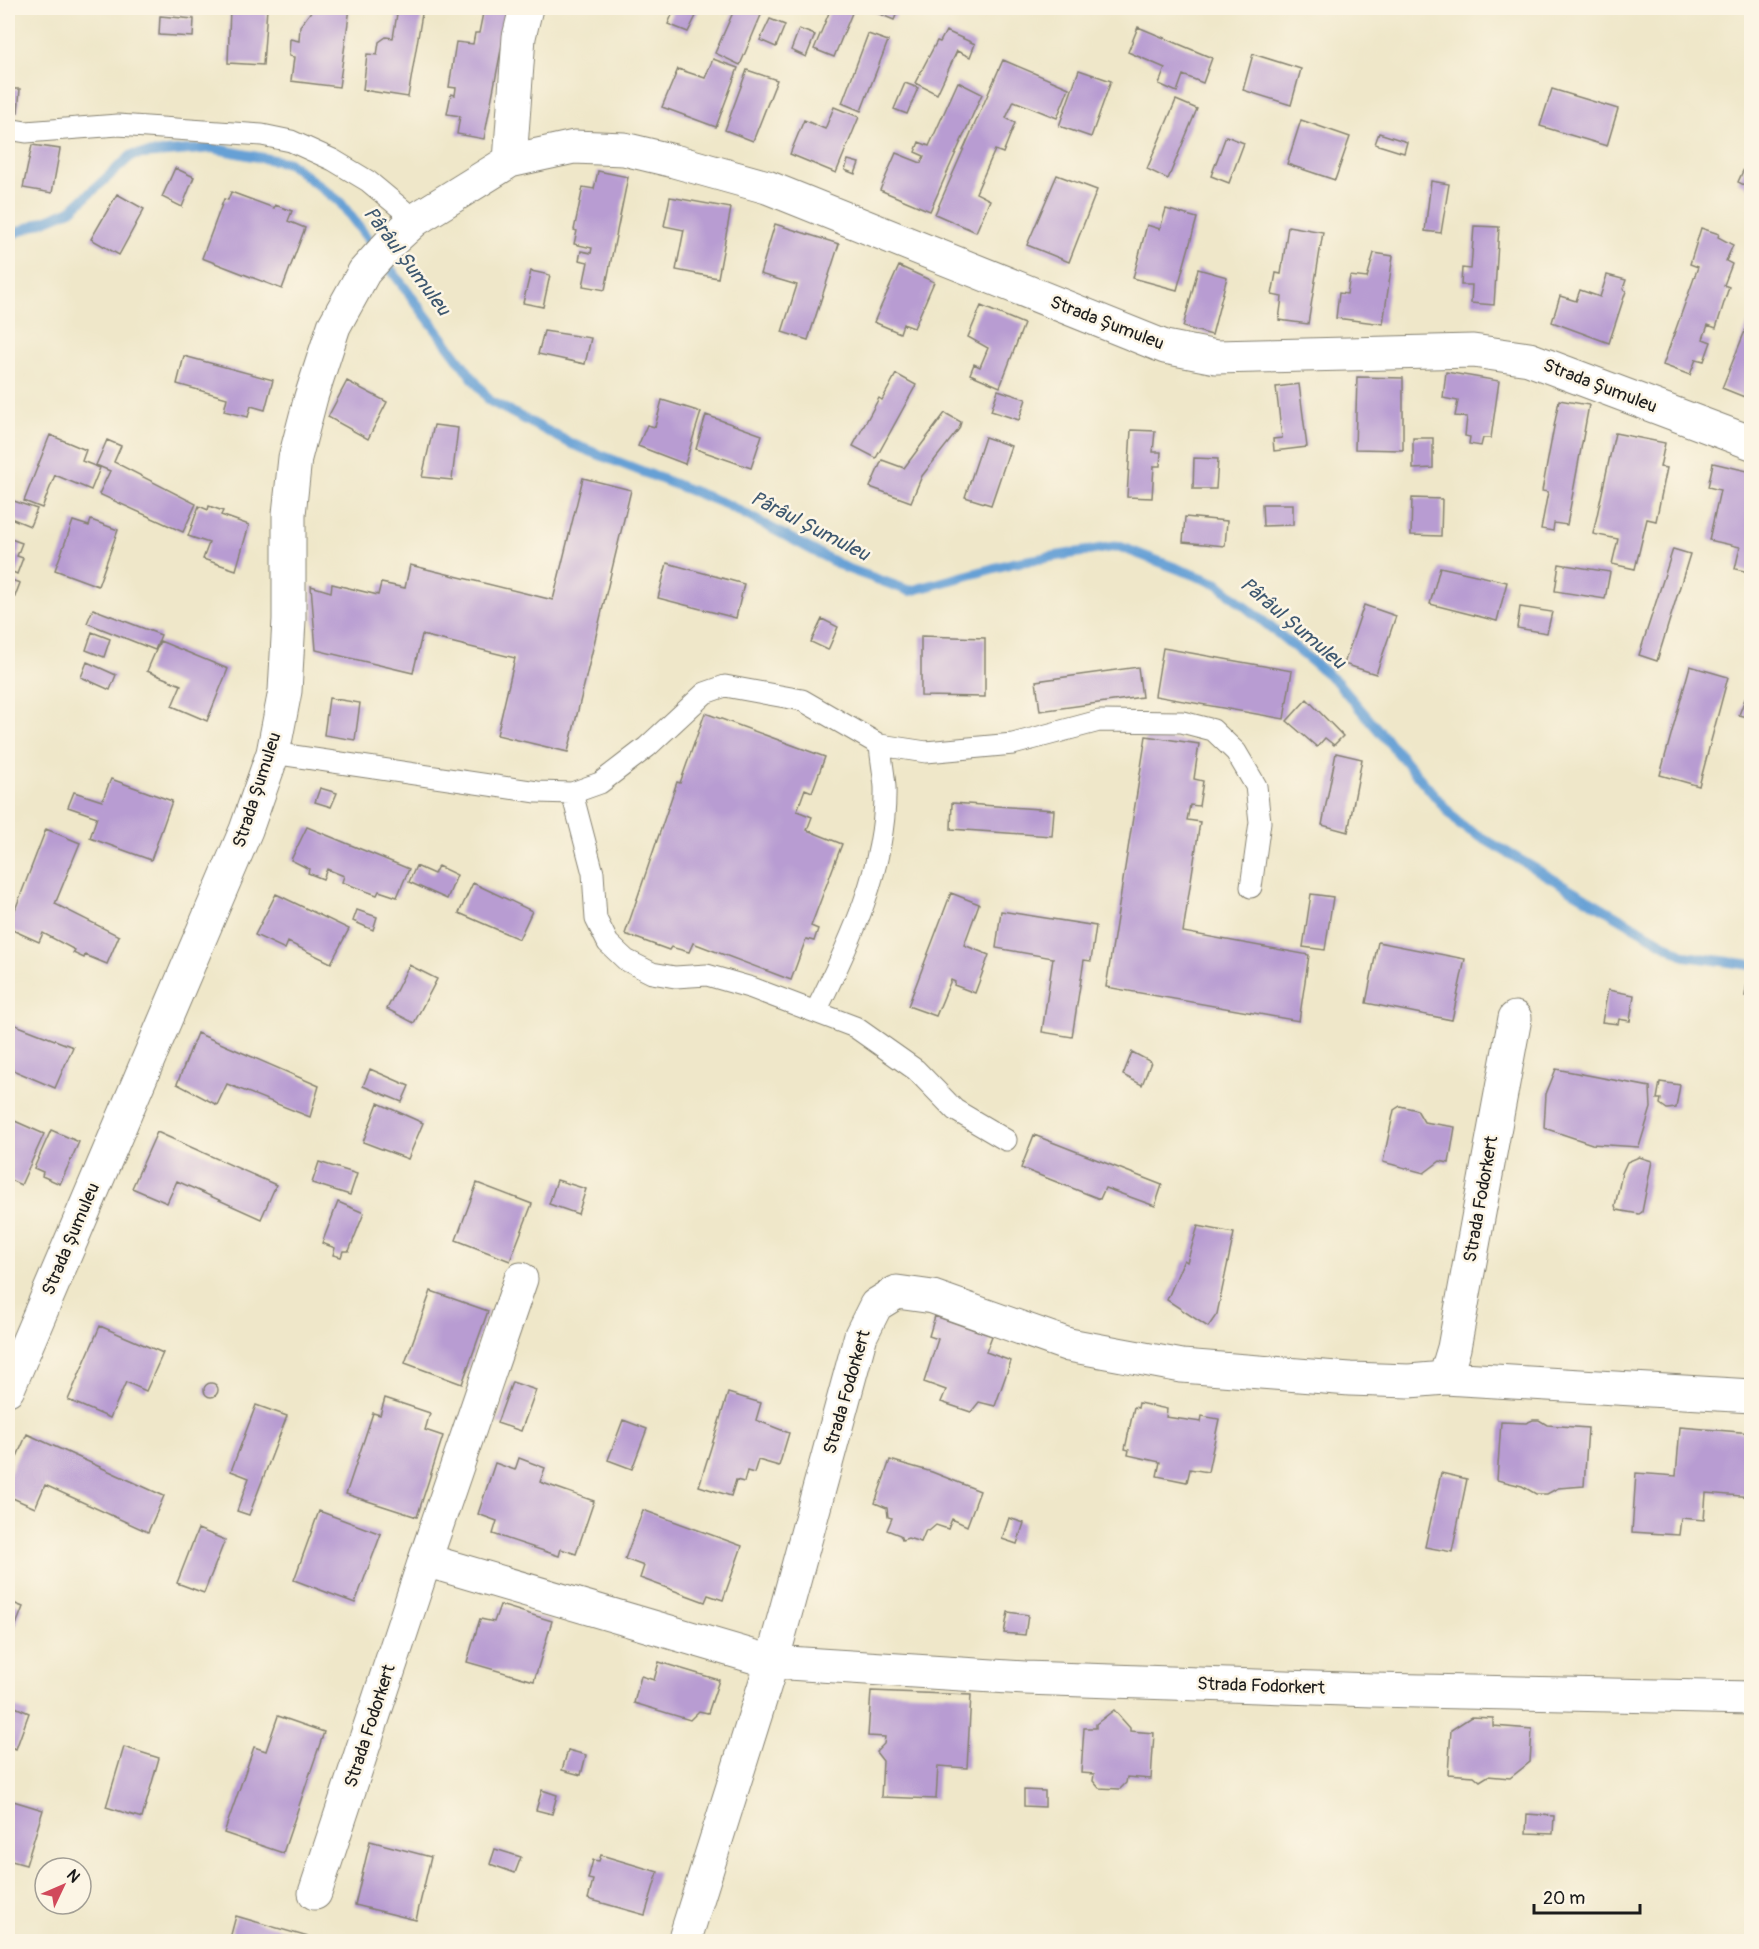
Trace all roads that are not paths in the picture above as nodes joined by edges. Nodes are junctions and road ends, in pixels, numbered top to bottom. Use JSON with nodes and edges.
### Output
{"nodes":[{"id":1,"x":526,"y":8,"type":"edge"},
{"id":2,"x":8,"y":129,"type":"edge"},
{"id":3,"x":510,"y":161,"type":"junction"},
{"id":4,"x":404,"y":230,"type":"junction"},
{"id":5,"x":1752,"y":443,"type":"edge"},
{"id":6,"x":880,"y":745,"type":"junction"},
{"id":7,"x":273,"y":753,"type":"junction"},
{"id":8,"x":572,"y":793,"type":"junction"},
{"id":9,"x":1251,"y":887,"type":"dead end"},
{"id":10,"x":816,"y":1011,"type":"junction"},
{"id":11,"x":1515,"y":1018,"type":"dead end"},
{"id":12,"x":1005,"y":1140,"type":"dead end"},
{"id":13,"x":521,"y":1279,"type":"dead end"},
{"id":14,"x":1445,"y":1378,"type":"junction"},
{"id":15,"x":8,"y":1389,"type":"edge"},
{"id":16,"x":1752,"y":1396,"type":"edge"},
{"id":17,"x":424,"y":1560,"type":"junction"},
{"id":18,"x":772,"y":1662,"type":"junction"},
{"id":19,"x":1752,"y":1698,"type":"edge"},
{"id":20,"x":315,"y":1893,"type":"dead end"},
{"id":21,"x":684,"y":1941,"type":"edge"}],
"edges":[{"from":1,"to":3,"type":"street"},
{"from":2,"to":4,"type":"lane"},
{"from":3,"to":4,"type":"street","name":"Strada Șumuleu"},
{"from":3,"to":5,"type":"street","name":"Strada Șumuleu"},
{"from":4,"to":7,"type":"street","name":"Strada Șumuleu"},
{"from":6,"to":8,"type":"lane"},
{"from":6,"to":9,"type":"lane"},
{"from":6,"to":10,"type":"lane"},
{"from":7,"to":8,"type":"lane"},
{"from":7,"to":15,"type":"street","name":"Strada Șumuleu"},
{"from":8,"to":10,"type":"lane"},
{"from":10,"to":12,"type":"lane"},
{"from":11,"to":14,"type":"street","name":"Strada Fodorkert"},
{"from":13,"to":17,"type":"street","name":"Strada Fodorkert"},
{"from":14,"to":16,"type":"street","name":"Strada Fodorkert"},
{"from":14,"to":18,"type":"street","name":"Strada Fodorkert"},
{"from":17,"to":18,"type":"street","name":"Strada Fodorkert"},
{"from":17,"to":20,"type":"street","name":"Strada Fodorkert"},
{"from":18,"to":19,"type":"street","name":"Strada Fodorkert"},
{"from":18,"to":21,"type":"street","name":"Strada Fodorkert"}]}
